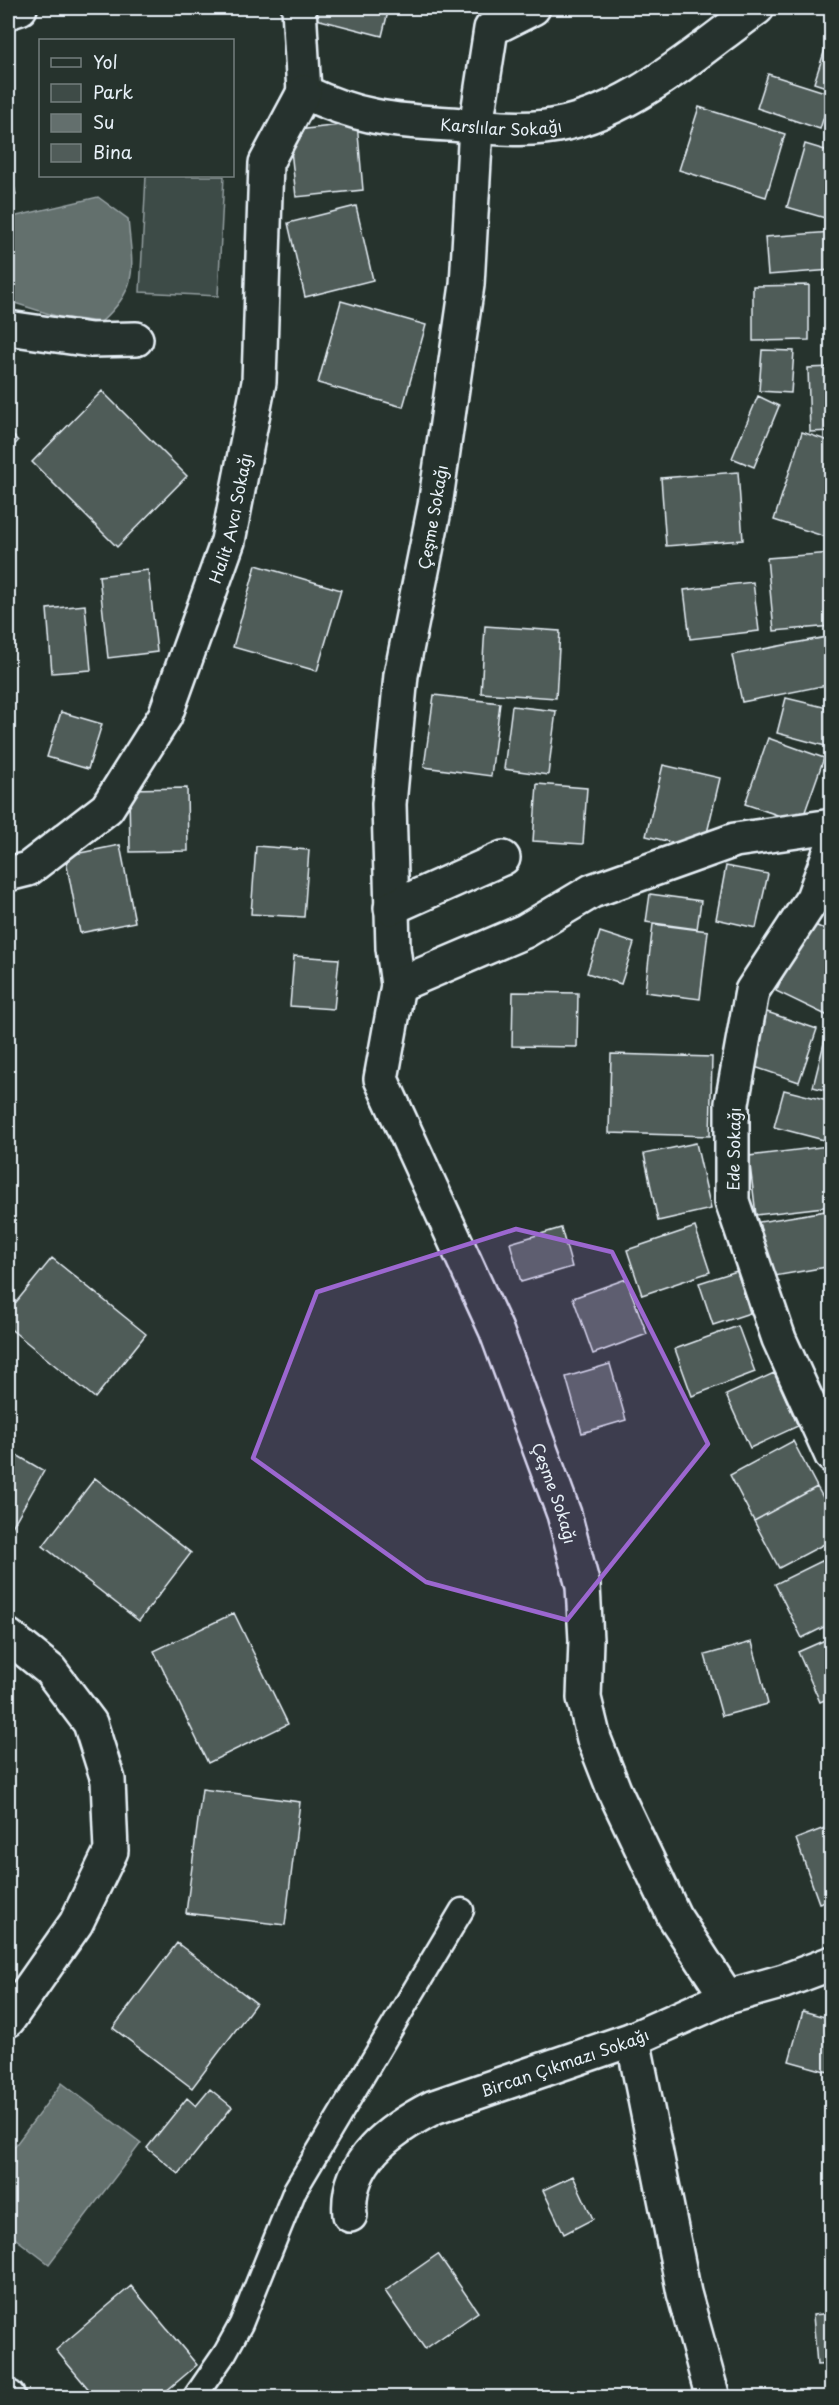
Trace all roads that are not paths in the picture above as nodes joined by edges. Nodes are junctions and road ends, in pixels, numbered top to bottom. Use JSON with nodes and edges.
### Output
{"nodes":[{"id":1,"x":20,"y":8,"type":"edge"},
{"id":2,"x":299,"y":8,"type":"edge"},
{"id":3,"x":533,"y":8,"type":"edge"},
{"id":4,"x":757,"y":8,"type":"edge"},
{"id":5,"x":8,"y":12,"type":"edge"},
{"id":6,"x":495,"y":18,"type":"edge"},
{"id":7,"x":304,"y":92,"type":"junction"},
{"id":8,"x":476,"y":126,"type":"junction"},
{"id":9,"x":8,"y":328,"type":"edge"},
{"id":10,"x":136,"y":339,"type":"dead end"},
{"id":11,"x":831,"y":826,"type":"edge"},
{"id":12,"x":831,"y":847,"type":"edge"},
{"id":13,"x":503,"y":858,"type":"dead end"},
{"id":14,"x":8,"y":874,"type":"edge"},
{"id":15,"x":391,"y":908,"type":"junction"},
{"id":16,"x":398,"y":985,"type":"junction"},
{"id":17,"x":831,"y":1456,"type":"edge"},
{"id":18,"x":8,"y":1636,"type":"edge"},
{"id":19,"x":462,"y":1910,"type":"dead end"},
{"id":20,"x":831,"y":1964,"type":"edge"},
{"id":21,"x":727,"y":1997,"type":"junction"},
{"id":22,"x":8,"y":2020,"type":"edge"},
{"id":23,"x":633,"y":2039,"type":"junction"},
{"id":24,"x":350,"y":2215,"type":"dead end"},
{"id":25,"x":194,"y":2397,"type":"edge"},
{"id":26,"x":713,"y":2397,"type":"edge"}],
"edges":[{"from":1,"to":5,"type":"street"},
{"from":2,"to":7,"type":"street"},
{"from":3,"to":6,"type":"street"},
{"from":4,"to":8,"type":"street","name":"Karslılar Sokağı"},
{"from":6,"to":8,"type":"street","name":"Çeşme Sokağı"},
{"from":7,"to":8,"type":"street","name":"Karslılar Sokağı"},
{"from":7,"to":14,"type":"street","name":"Halit Avcı Sokağı"},
{"from":8,"to":15,"type":"street","name":"Çeşme Sokağı"},
{"from":9,"to":10,"type":"street"},
{"from":11,"to":16,"type":"street"},
{"from":12,"to":17,"type":"street","name":"Ede Sokağı"},
{"from":13,"to":15,"type":"street"},
{"from":15,"to":16,"type":"street","name":"Çeşme Sokağı"},
{"from":16,"to":21,"type":"street","name":"Çeşme Sokağı"},
{"from":18,"to":22,"type":"street"},
{"from":19,"to":25,"type":"lane"},
{"from":20,"to":21,"type":"street","name":"Bircan Çıkmazı Sokağı"},
{"from":21,"to":23,"type":"street","name":"Bircan Çıkmazı Sokağı"},
{"from":23,"to":24,"type":"street","name":"Bircan Çıkmazı Sokağı"},
{"from":23,"to":26,"type":"street"}]}
